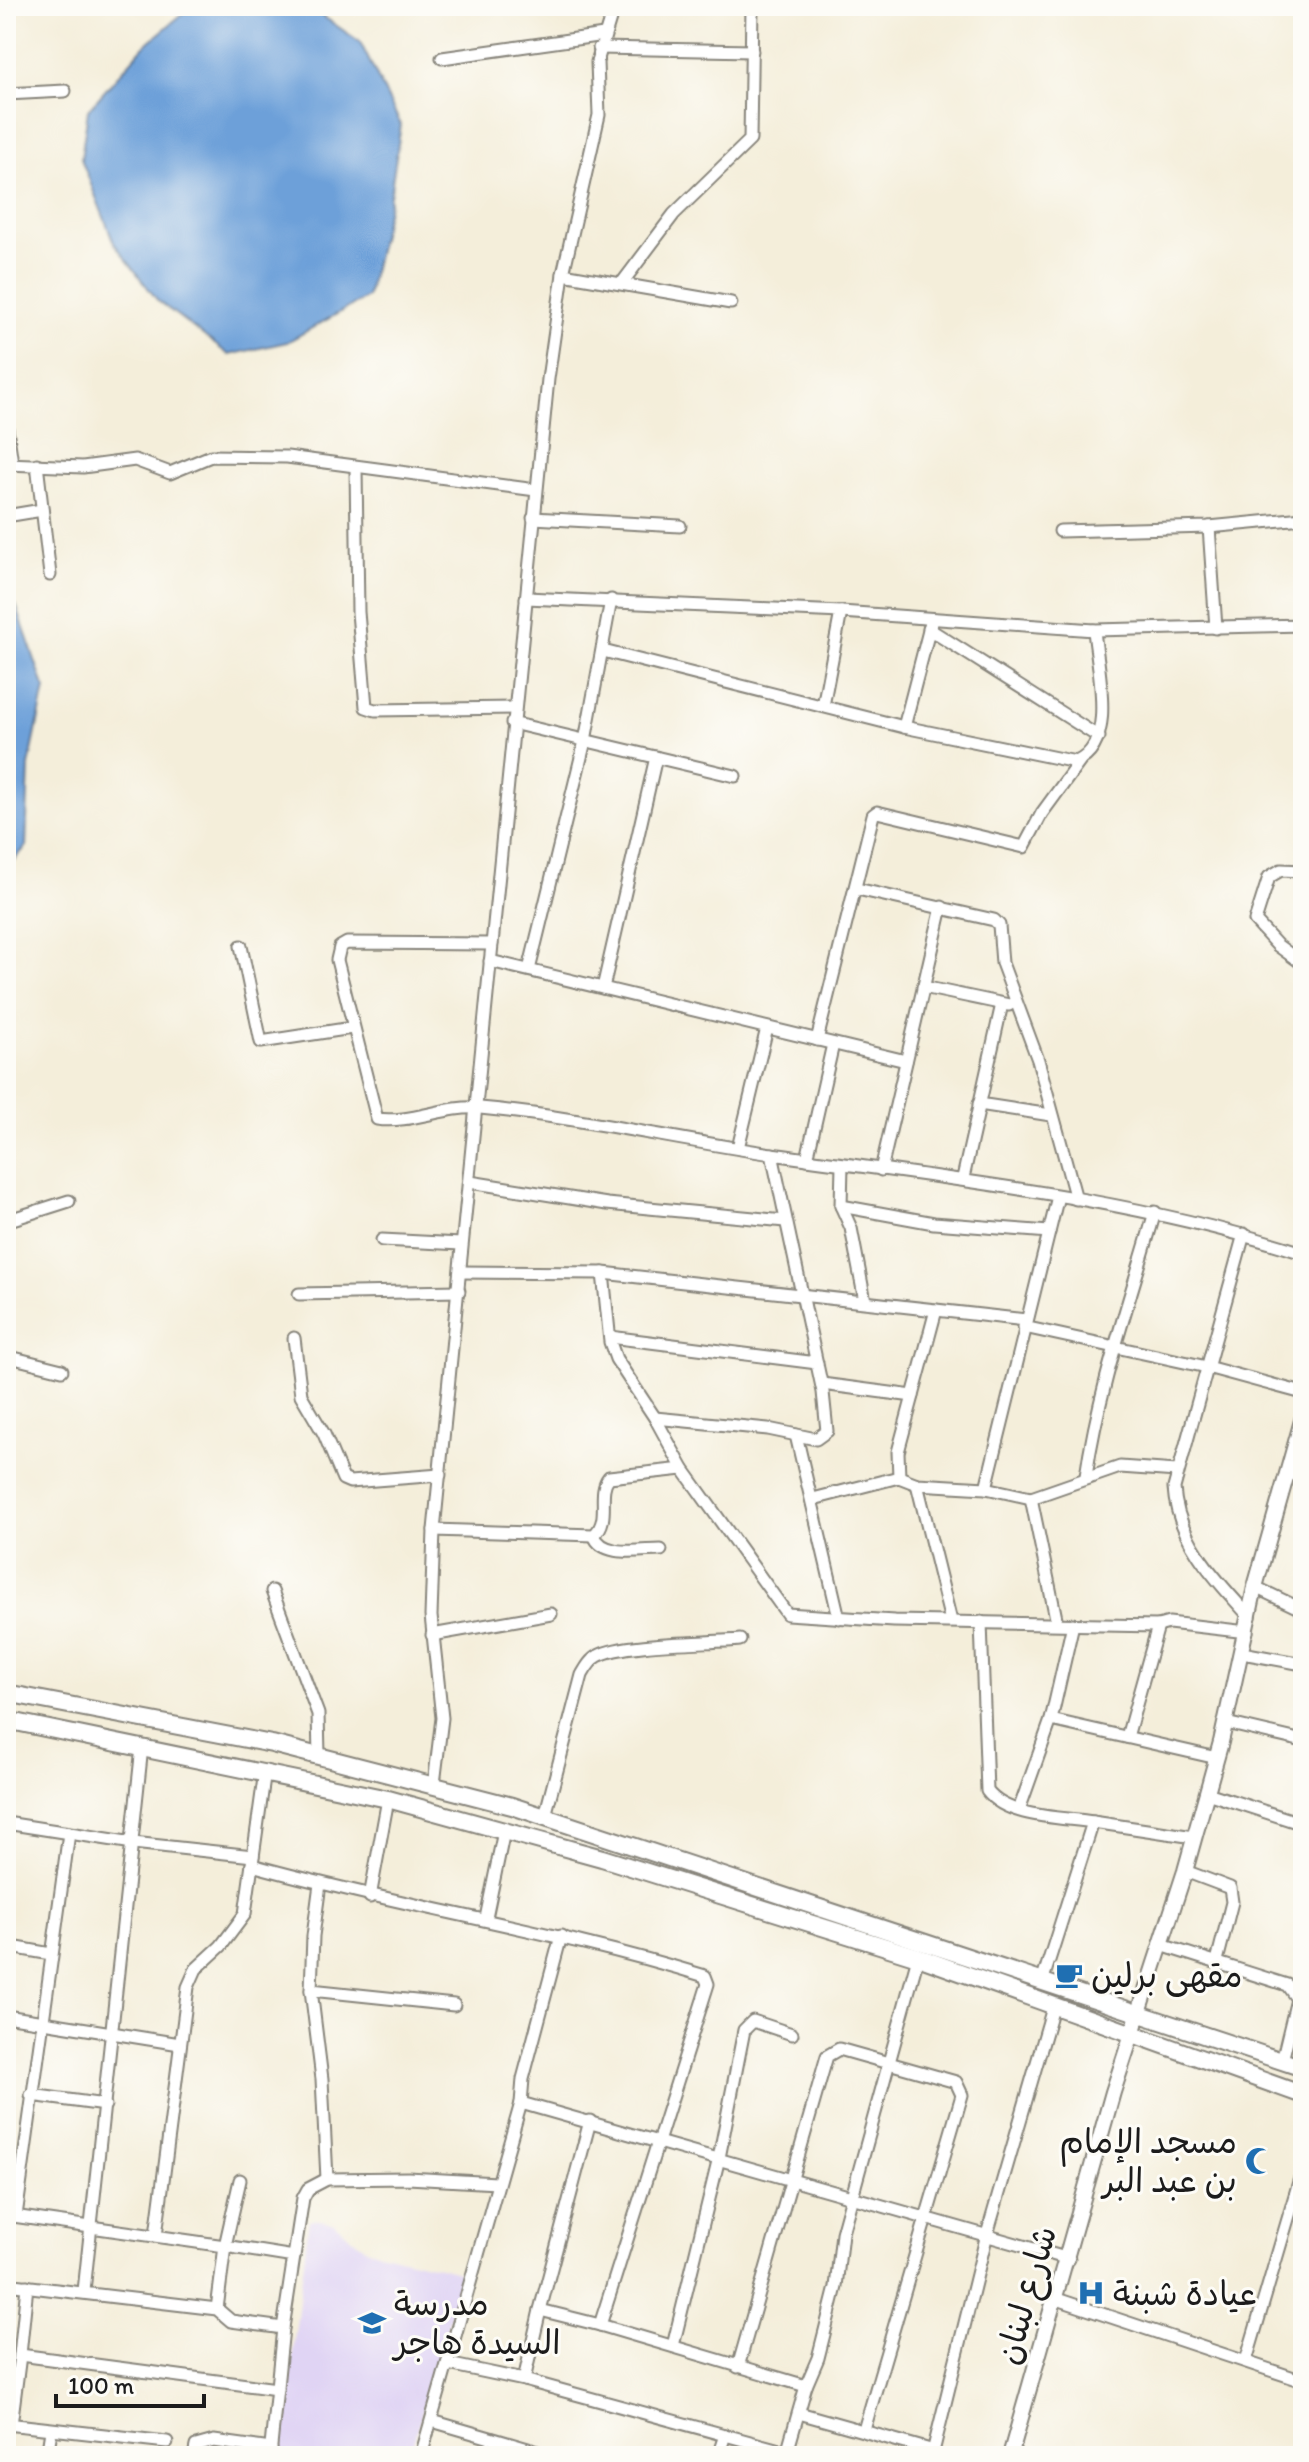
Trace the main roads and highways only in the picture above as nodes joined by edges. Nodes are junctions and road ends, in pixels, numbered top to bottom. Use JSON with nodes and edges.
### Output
{"nodes":[{"id":1,"x":6,"y":1693,"type":"edge"},
{"id":2,"x":7,"y":1725,"type":"edge"},
{"id":3,"x":1303,"y":2068,"type":"edge"},
{"id":4,"x":1303,"y":2095,"type":"edge"}],
"edges":[{"from":1,"to":3,"type":"main road"},
{"from":2,"to":4,"type":"main road"}]}
